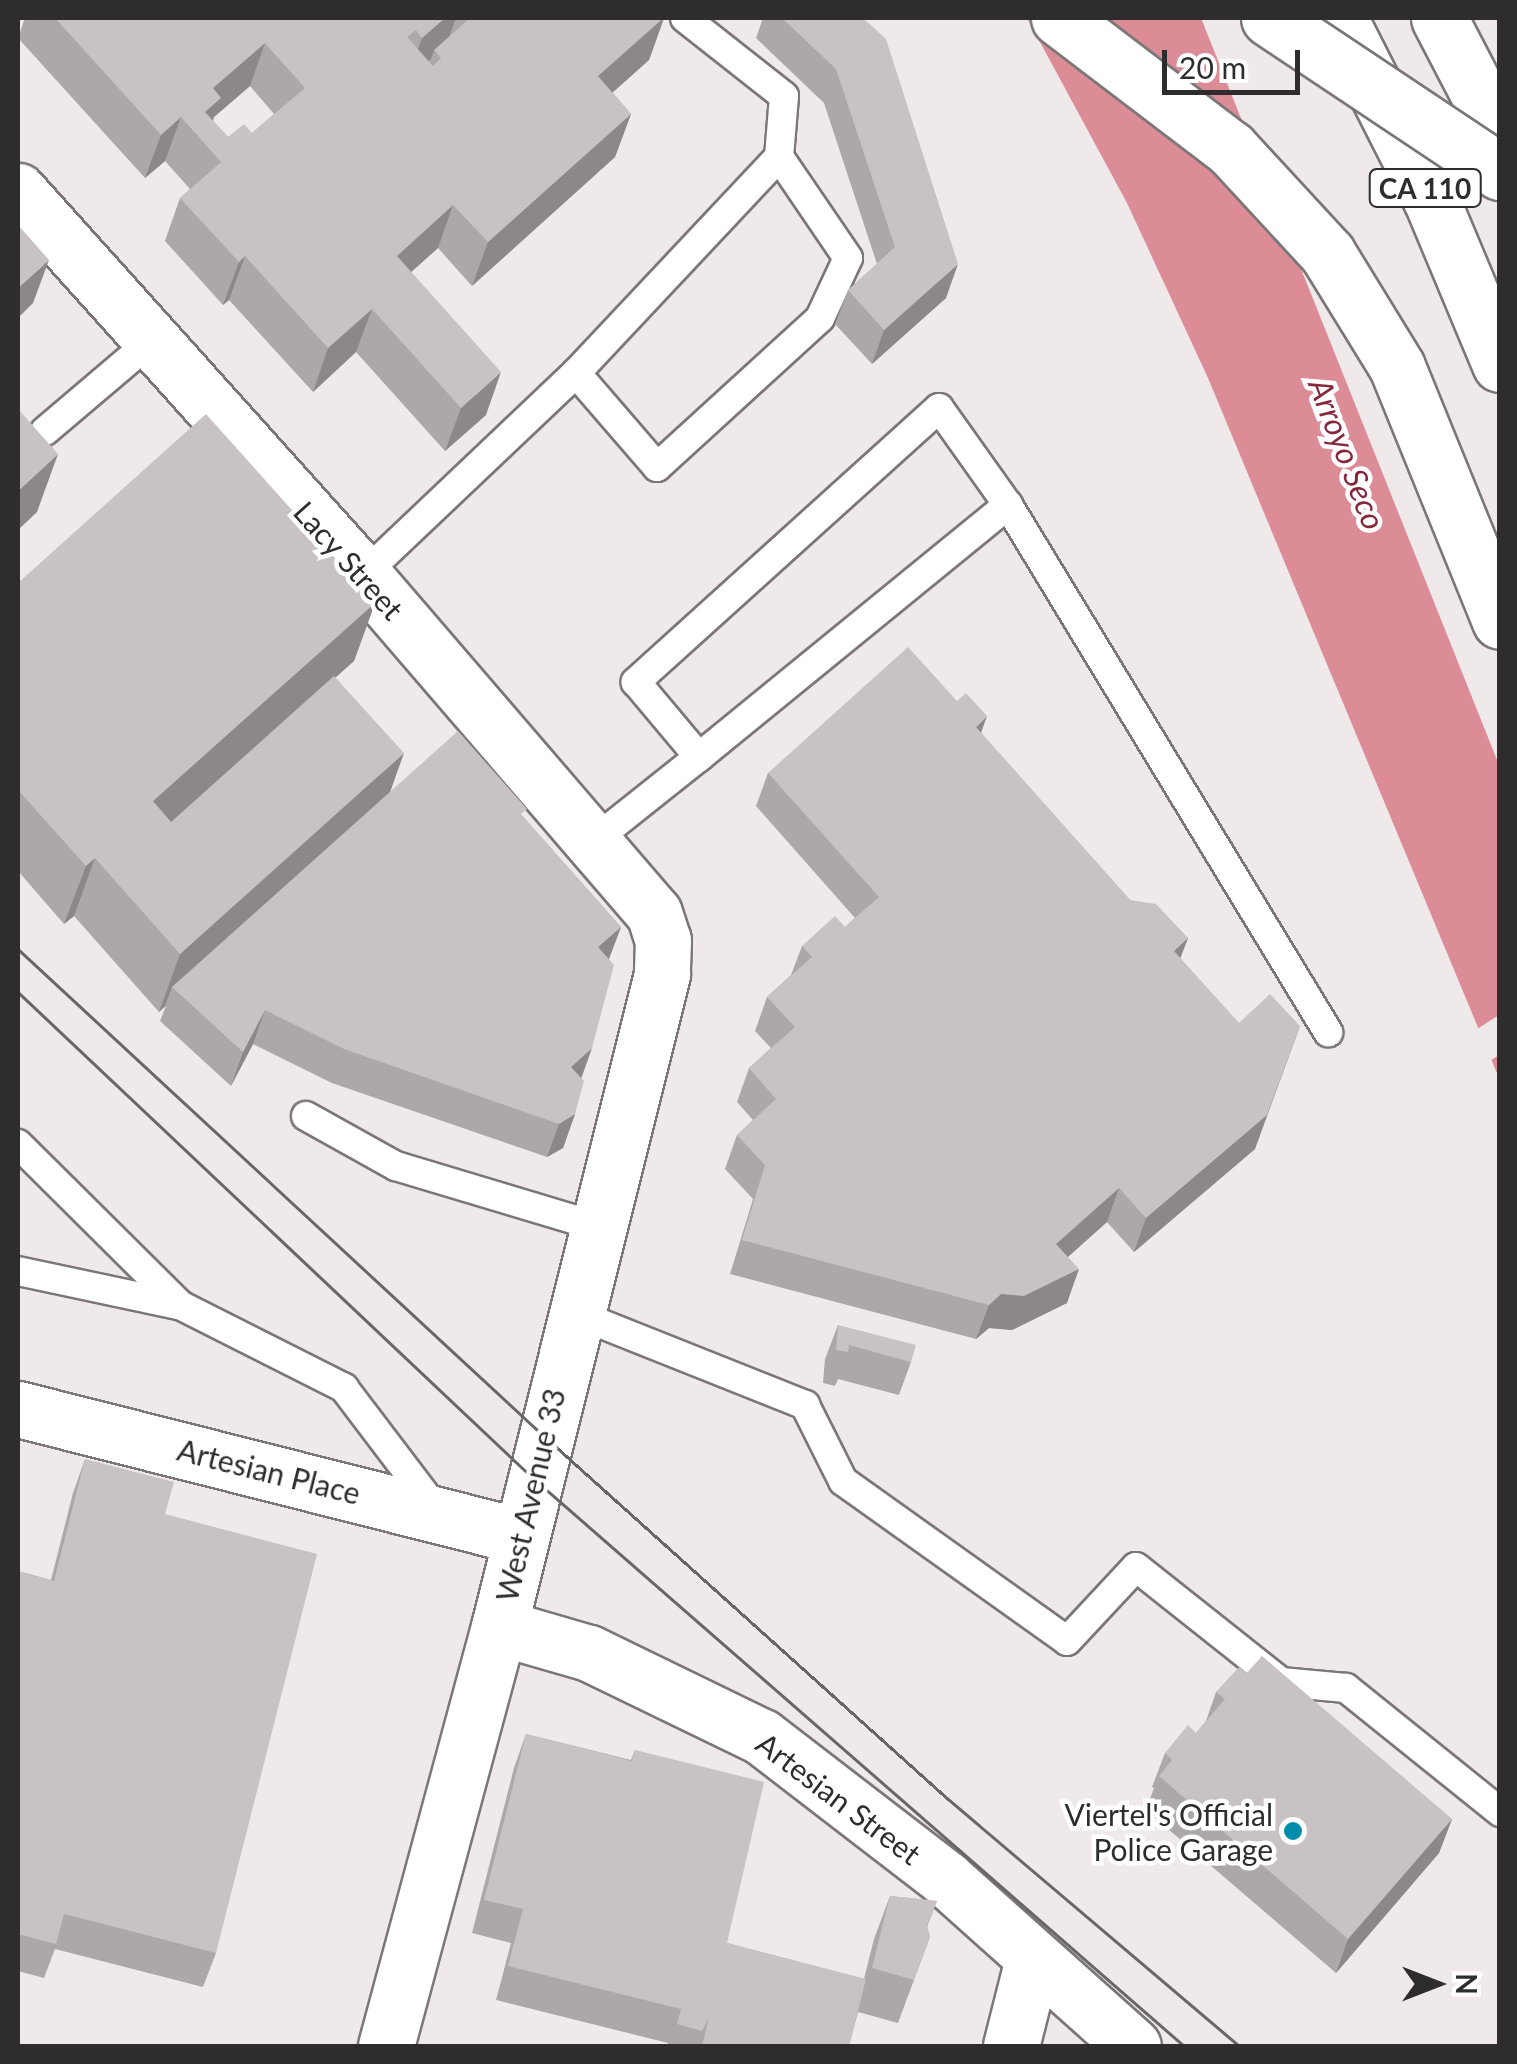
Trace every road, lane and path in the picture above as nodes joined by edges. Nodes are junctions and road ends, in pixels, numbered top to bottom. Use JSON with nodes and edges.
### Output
{"nodes":[{"id":1,"x":686,"y":18,"type":"edge"},
{"id":2,"x":1059,"y":18,"type":"edge"},
{"id":3,"x":1269,"y":18,"type":"edge"},
{"id":4,"x":1339,"y":18,"type":"edge"},
{"id":5,"x":1440,"y":18,"type":"edge"},
{"id":6,"x":1500,"y":135,"type":"edge"},
{"id":7,"x":779,"y":157,"type":"junction"},
{"id":8,"x":1500,"y":172,"type":"edge"},
{"id":9,"x":18,"y":192,"type":"edge"},
{"id":10,"x":151,"y":341,"type":"junction"},
{"id":11,"x":1500,"y":364,"type":"edge"},
{"id":12,"x":576,"y":374,"type":"junction"},
{"id":13,"x":45,"y":431,"type":"dead end"},
{"id":14,"x":1008,"y":505,"type":"junction"},
{"id":15,"x":364,"y":575,"type":"junction"},
{"id":16,"x":1500,"y":621,"type":"edge"},
{"id":17,"x":699,"y":757,"type":"junction"},
{"id":18,"x":592,"y":842,"type":"junction"},
{"id":19,"x":663,"y":940,"type":"joint"},
{"id":20,"x":1328,"y":1032,"type":"dead end"},
{"id":21,"x":306,"y":1116,"type":"dead end"},
{"id":22,"x":18,"y":1144,"type":"edge"},
{"id":23,"x":596,"y":1226,"type":"junction"},
{"id":24,"x":18,"y":1271,"type":"edge"},
{"id":25,"x":180,"y":1305,"type":"junction"},
{"id":26,"x":574,"y":1314,"type":"junction"},
{"id":27,"x":18,"y":1408,"type":"edge"},
{"id":28,"x":440,"y":1514,"type":"junction"},
{"id":29,"x":520,"y":1536,"type":"junction"},
{"id":30,"x":499,"y":1627,"type":"junction"},
{"id":31,"x":1500,"y":1812,"type":"edge"},
{"id":32,"x":1033,"y":1959,"type":"junction"},
{"id":33,"x":386,"y":2046,"type":"edge"},
{"id":34,"x":1011,"y":2046,"type":"edge"},
{"id":35,"x":1132,"y":2046,"type":"edge"}],
"edges":[{"from":1,"to":7,"type":"lane"},
{"from":2,"to":16,"type":"main road"},
{"from":3,"to":8,"type":"main road","bridge":true},
{"from":4,"to":11,"type":"main road","number":"CA 110"},
{"from":5,"to":6,"type":"main road","number":"CA 110"},
{"from":7,"to":12,"type":"lane"},
{"from":7,"to":12,"type":"lane"},
{"from":9,"to":10,"type":"main road","name":"Lacy Street"},
{"from":10,"to":13,"type":"lane"},
{"from":10,"to":15,"type":"main road","name":"Lacy Street"},
{"from":12,"to":15,"type":"lane"},
{"from":14,"to":17,"type":"lane"},
{"from":14,"to":17,"type":"lane"},
{"from":14,"to":20,"type":"lane"},
{"from":15,"to":18,"type":"main road","name":"Lacy Street"},
{"from":17,"to":18,"type":"lane"},
{"from":18,"to":19,"type":"main road","name":"Lacy Street"},
{"from":19,"to":23,"type":"main road","name":"West Avenue 33"},
{"from":21,"to":23,"type":"lane"},
{"from":22,"to":25,"type":"lane"},
{"from":23,"to":26,"type":"main road","name":"West Avenue 33"},
{"from":24,"to":25,"type":"lane"},
{"from":25,"to":28,"type":"lane"},
{"from":26,"to":29,"type":"main road","name":"West Avenue 33"},
{"from":26,"to":31,"type":"lane"},
{"from":27,"to":28,"type":"main road","name":"Artesian Place"},
{"from":28,"to":29,"type":"main road","name":"Artesian Place"},
{"from":29,"to":30,"type":"main road","name":"West Avenue 33"},
{"from":30,"to":32,"type":"main road","name":"Artesian Street"},
{"from":30,"to":33,"type":"main road","name":"West Avenue 33"},
{"from":32,"to":34,"type":"main road"},
{"from":32,"to":35,"type":"main road","name":"Artesian Street"}]}
